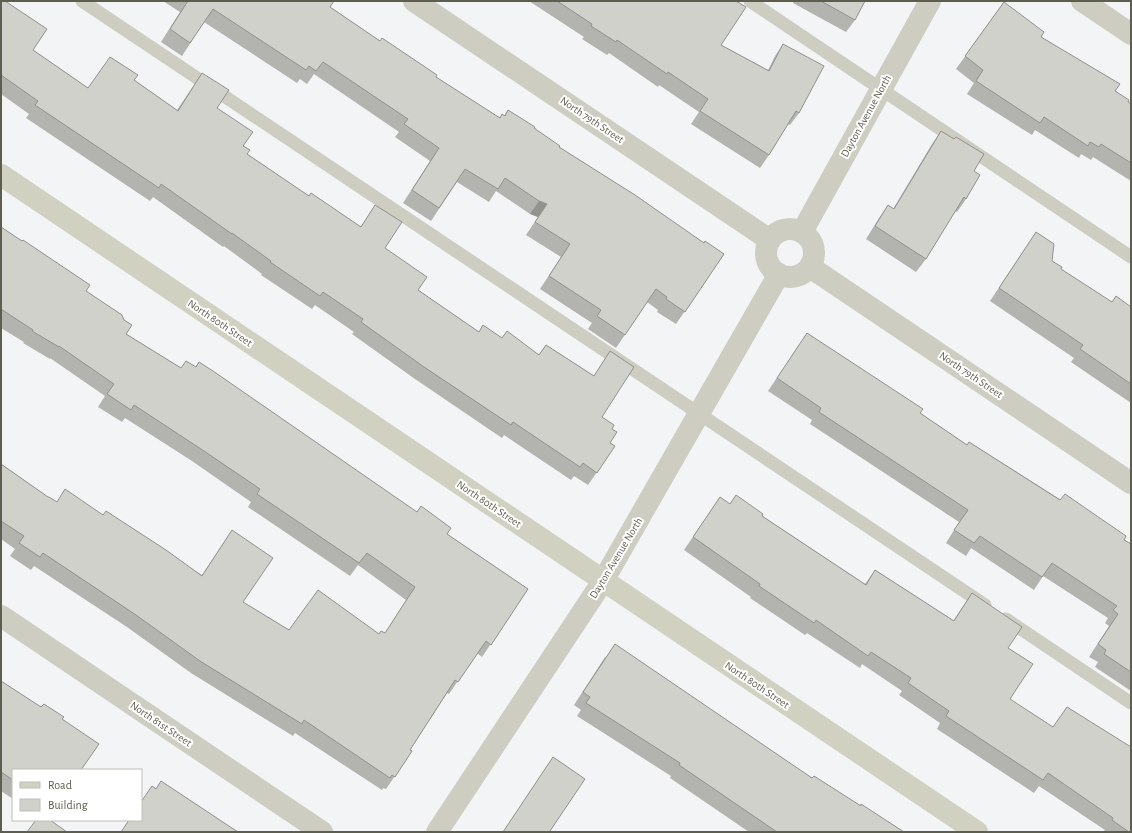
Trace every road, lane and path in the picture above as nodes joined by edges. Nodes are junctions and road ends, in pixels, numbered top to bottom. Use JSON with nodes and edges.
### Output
{"nodes":[{"id":1,"x":82,"y":1,"type":"edge"},
{"id":2,"x":414,"y":1,"type":"edge"},
{"id":3,"x":750,"y":1,"type":"edge"},
{"id":4,"x":930,"y":1,"type":"edge"},
{"id":5,"x":1082,"y":1,"type":"edge"},
{"id":6,"x":1131,"y":34,"type":"edge"},
{"id":7,"x":882,"y":89,"type":"junction"},
{"id":8,"x":1,"y":175,"type":"edge"},
{"id":9,"x":802,"y":232,"type":"junction"},
{"id":10,"x":770,"y":240,"type":"junction"},
{"id":11,"x":1131,"y":257,"type":"edge"},
{"id":12,"x":810,"y":267,"type":"junction"},
{"id":13,"x":779,"y":274,"type":"junction"},
{"id":14,"x":700,"y":414,"type":"junction"},
{"id":15,"x":1131,"y":483,"type":"edge"},
{"id":16,"x":603,"y":581,"type":"junction"},
{"id":17,"x":1,"y":616,"type":"edge"},
{"id":18,"x":1131,"y":703,"type":"edge"},
{"id":19,"x":322,"y":832,"type":"edge"},
{"id":20,"x":437,"y":832,"type":"edge"},
{"id":21,"x":977,"y":832,"type":"edge"}],
"edges":[{"from":1,"to":14,"type":"lane"},
{"from":2,"to":10,"type":"street","name":"North 79th Street"},
{"from":3,"to":7,"type":"lane"},
{"from":4,"to":7,"type":"street","name":"Dayton Avenue North"},
{"from":5,"to":6,"type":"street"},
{"from":7,"to":9,"type":"street","name":"Dayton Avenue North"},
{"from":7,"to":11,"type":"lane"},
{"from":8,"to":16,"type":"street","name":"North 80th Street"},
{"from":9,"to":10,"type":"street"},
{"from":9,"to":12,"type":"street"},
{"from":10,"to":13,"type":"street"},
{"from":12,"to":13,"type":"street"},
{"from":12,"to":15,"type":"street","name":"North 79th Street"},
{"from":13,"to":14,"type":"street","name":"Dayton Avenue North"},
{"from":14,"to":16,"type":"street","name":"Dayton Avenue North"},
{"from":14,"to":18,"type":"lane"},
{"from":16,"to":20,"type":"street","name":"Dayton Avenue North"},
{"from":16,"to":21,"type":"street","name":"North 80th Street"},
{"from":17,"to":19,"type":"street","name":"North 81st Street"}]}
